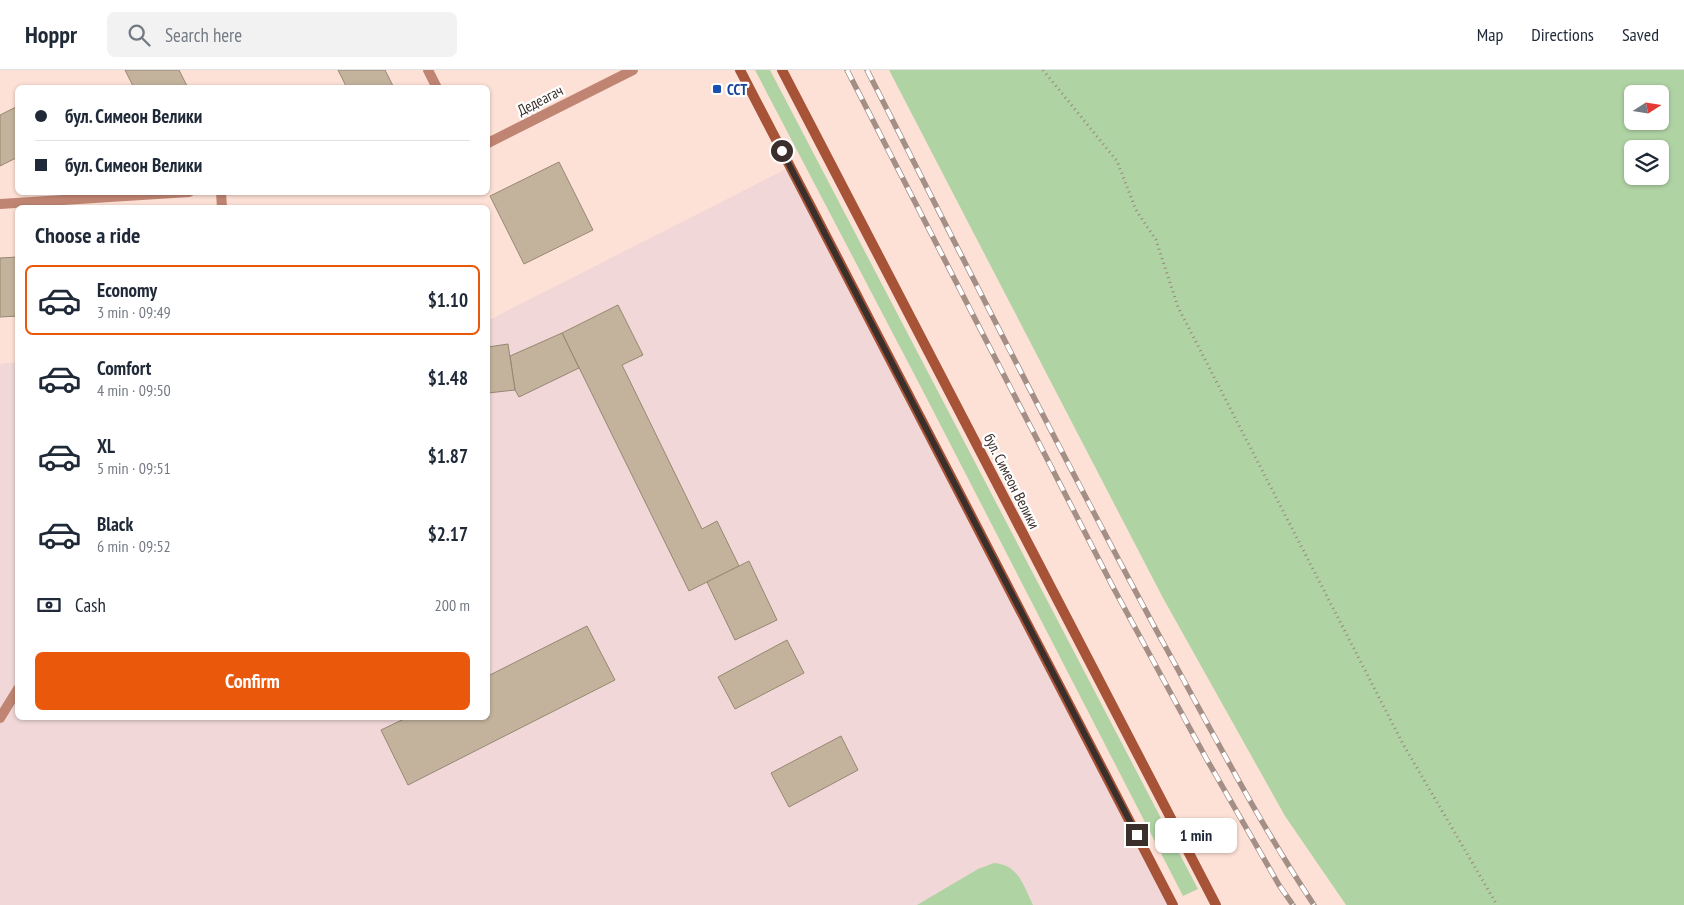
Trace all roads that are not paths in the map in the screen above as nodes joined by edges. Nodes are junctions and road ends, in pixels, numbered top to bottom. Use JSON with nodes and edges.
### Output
{"nodes":[{"id":1,"x":428,"y":70,"type":"edge"},
{"id":2,"x":633,"y":70,"type":"edge"},
{"id":3,"x":740,"y":70,"type":"edge"},
{"id":4,"x":782,"y":70,"type":"edge"},
{"id":5,"x":436,"y":85,"type":"edge"},
{"id":6,"x":490,"y":142,"type":"edge"},
{"id":7,"x":142,"y":195,"type":"edge"},
{"id":8,"x":0,"y":204,"type":"edge"},
{"id":9,"x":15,"y":694,"type":"edge"},
{"id":10,"x":0,"y":718,"type":"edge"},
{"id":11,"x":1173,"y":905,"type":"edge"},
{"id":12,"x":1216,"y":905,"type":"edge"}],
"edges":[{"from":1,"to":5,"type":"street"},
{"from":2,"to":6,"type":"street","name":"Дедеагач"},
{"from":3,"to":11,"type":"main road"},
{"from":4,"to":12,"type":"main road","name":"бул. Симеон Велики"},
{"from":7,"to":8,"type":"street"},
{"from":9,"to":10,"type":"street"}]}
